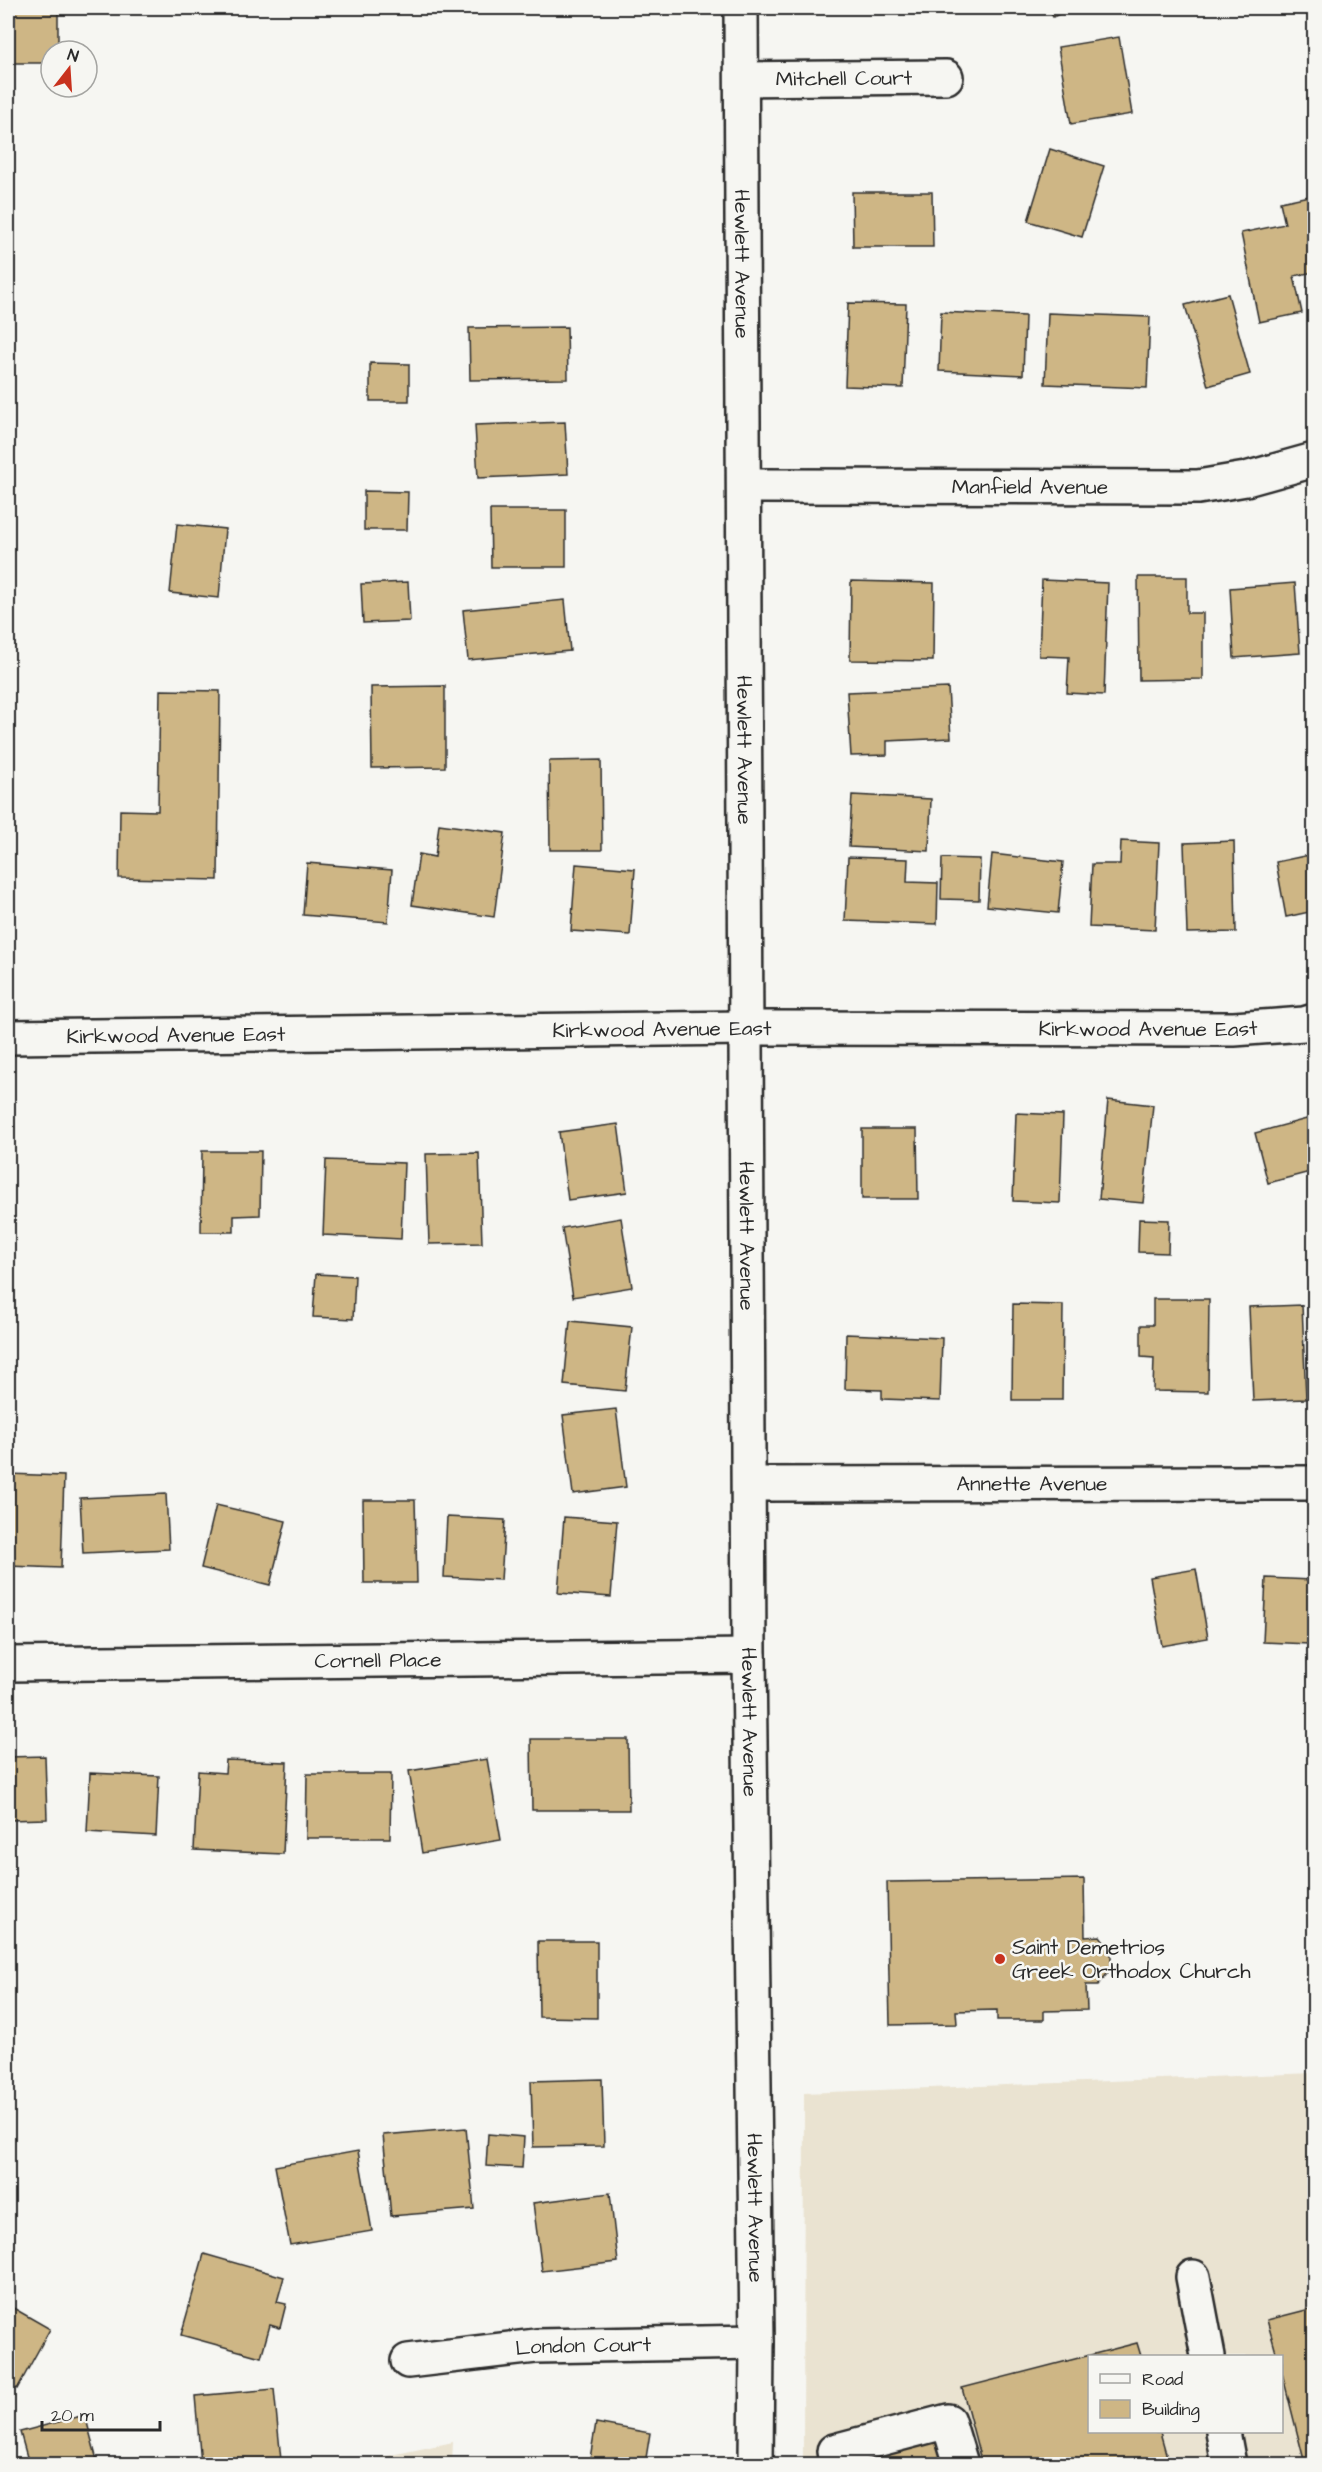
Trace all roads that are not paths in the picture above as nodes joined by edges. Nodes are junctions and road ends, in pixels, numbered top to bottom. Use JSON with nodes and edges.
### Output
{"nodes":[{"id":1,"x":741,"y":8,"type":"edge"},
{"id":2,"x":946,"y":77,"type":"dead end"},
{"id":3,"x":742,"y":79,"type":"junction"},
{"id":4,"x":1314,"y":460,"type":"edge"},
{"id":5,"x":744,"y":486,"type":"junction"},
{"id":6,"x":1314,"y":1021,"type":"edge"},
{"id":7,"x":746,"y":1028,"type":"junction"},
{"id":8,"x":8,"y":1037,"type":"edge"},
{"id":9,"x":1314,"y":1483,"type":"edge"},
{"id":10,"x":750,"y":1484,"type":"junction"},
{"id":11,"x":749,"y":1656,"type":"junction"},
{"id":12,"x":8,"y":1664,"type":"edge"},
{"id":13,"x":1193,"y":2277,"type":"dead end"},
{"id":14,"x":757,"y":2342,"type":"junction"},
{"id":15,"x":1209,"y":2355,"type":"edge"},
{"id":16,"x":408,"y":2361,"type":"dead end"},
{"id":17,"x":1223,"y":2433,"type":"edge"},
{"id":18,"x":834,"y":2460,"type":"edge"},
{"id":19,"x":756,"y":2464,"type":"edge"},
{"id":20,"x":961,"y":2464,"type":"edge"},
{"id":21,"x":1229,"y":2464,"type":"edge"}],
"edges":[{"from":1,"to":3,"type":"street","name":"Hewlett Avenue"},
{"from":2,"to":3,"type":"street","name":"Mitchell Court"},
{"from":3,"to":5,"type":"street","name":"Hewlett Avenue"},
{"from":4,"to":5,"type":"street","name":"Manfield Avenue"},
{"from":5,"to":7,"type":"street","name":"Hewlett Avenue"},
{"from":6,"to":7,"type":"street","name":"Kirkwood Avenue East"},
{"from":7,"to":8,"type":"street","name":"Kirkwood Avenue East"},
{"from":7,"to":10,"type":"street","name":"Hewlett Avenue"},
{"from":9,"to":10,"type":"street","name":"Annette Avenue"},
{"from":10,"to":11,"type":"street","name":"Hewlett Avenue"},
{"from":11,"to":12,"type":"street","name":"Cornell Place"},
{"from":11,"to":14,"type":"street","name":"Hewlett Avenue"},
{"from":13,"to":15,"type":"street"},
{"from":14,"to":16,"type":"street","name":"London Court"},
{"from":14,"to":19,"type":"street","name":"Hewlett Avenue"},
{"from":17,"to":21,"type":"street"},
{"from":18,"to":20,"type":"street"}]}
